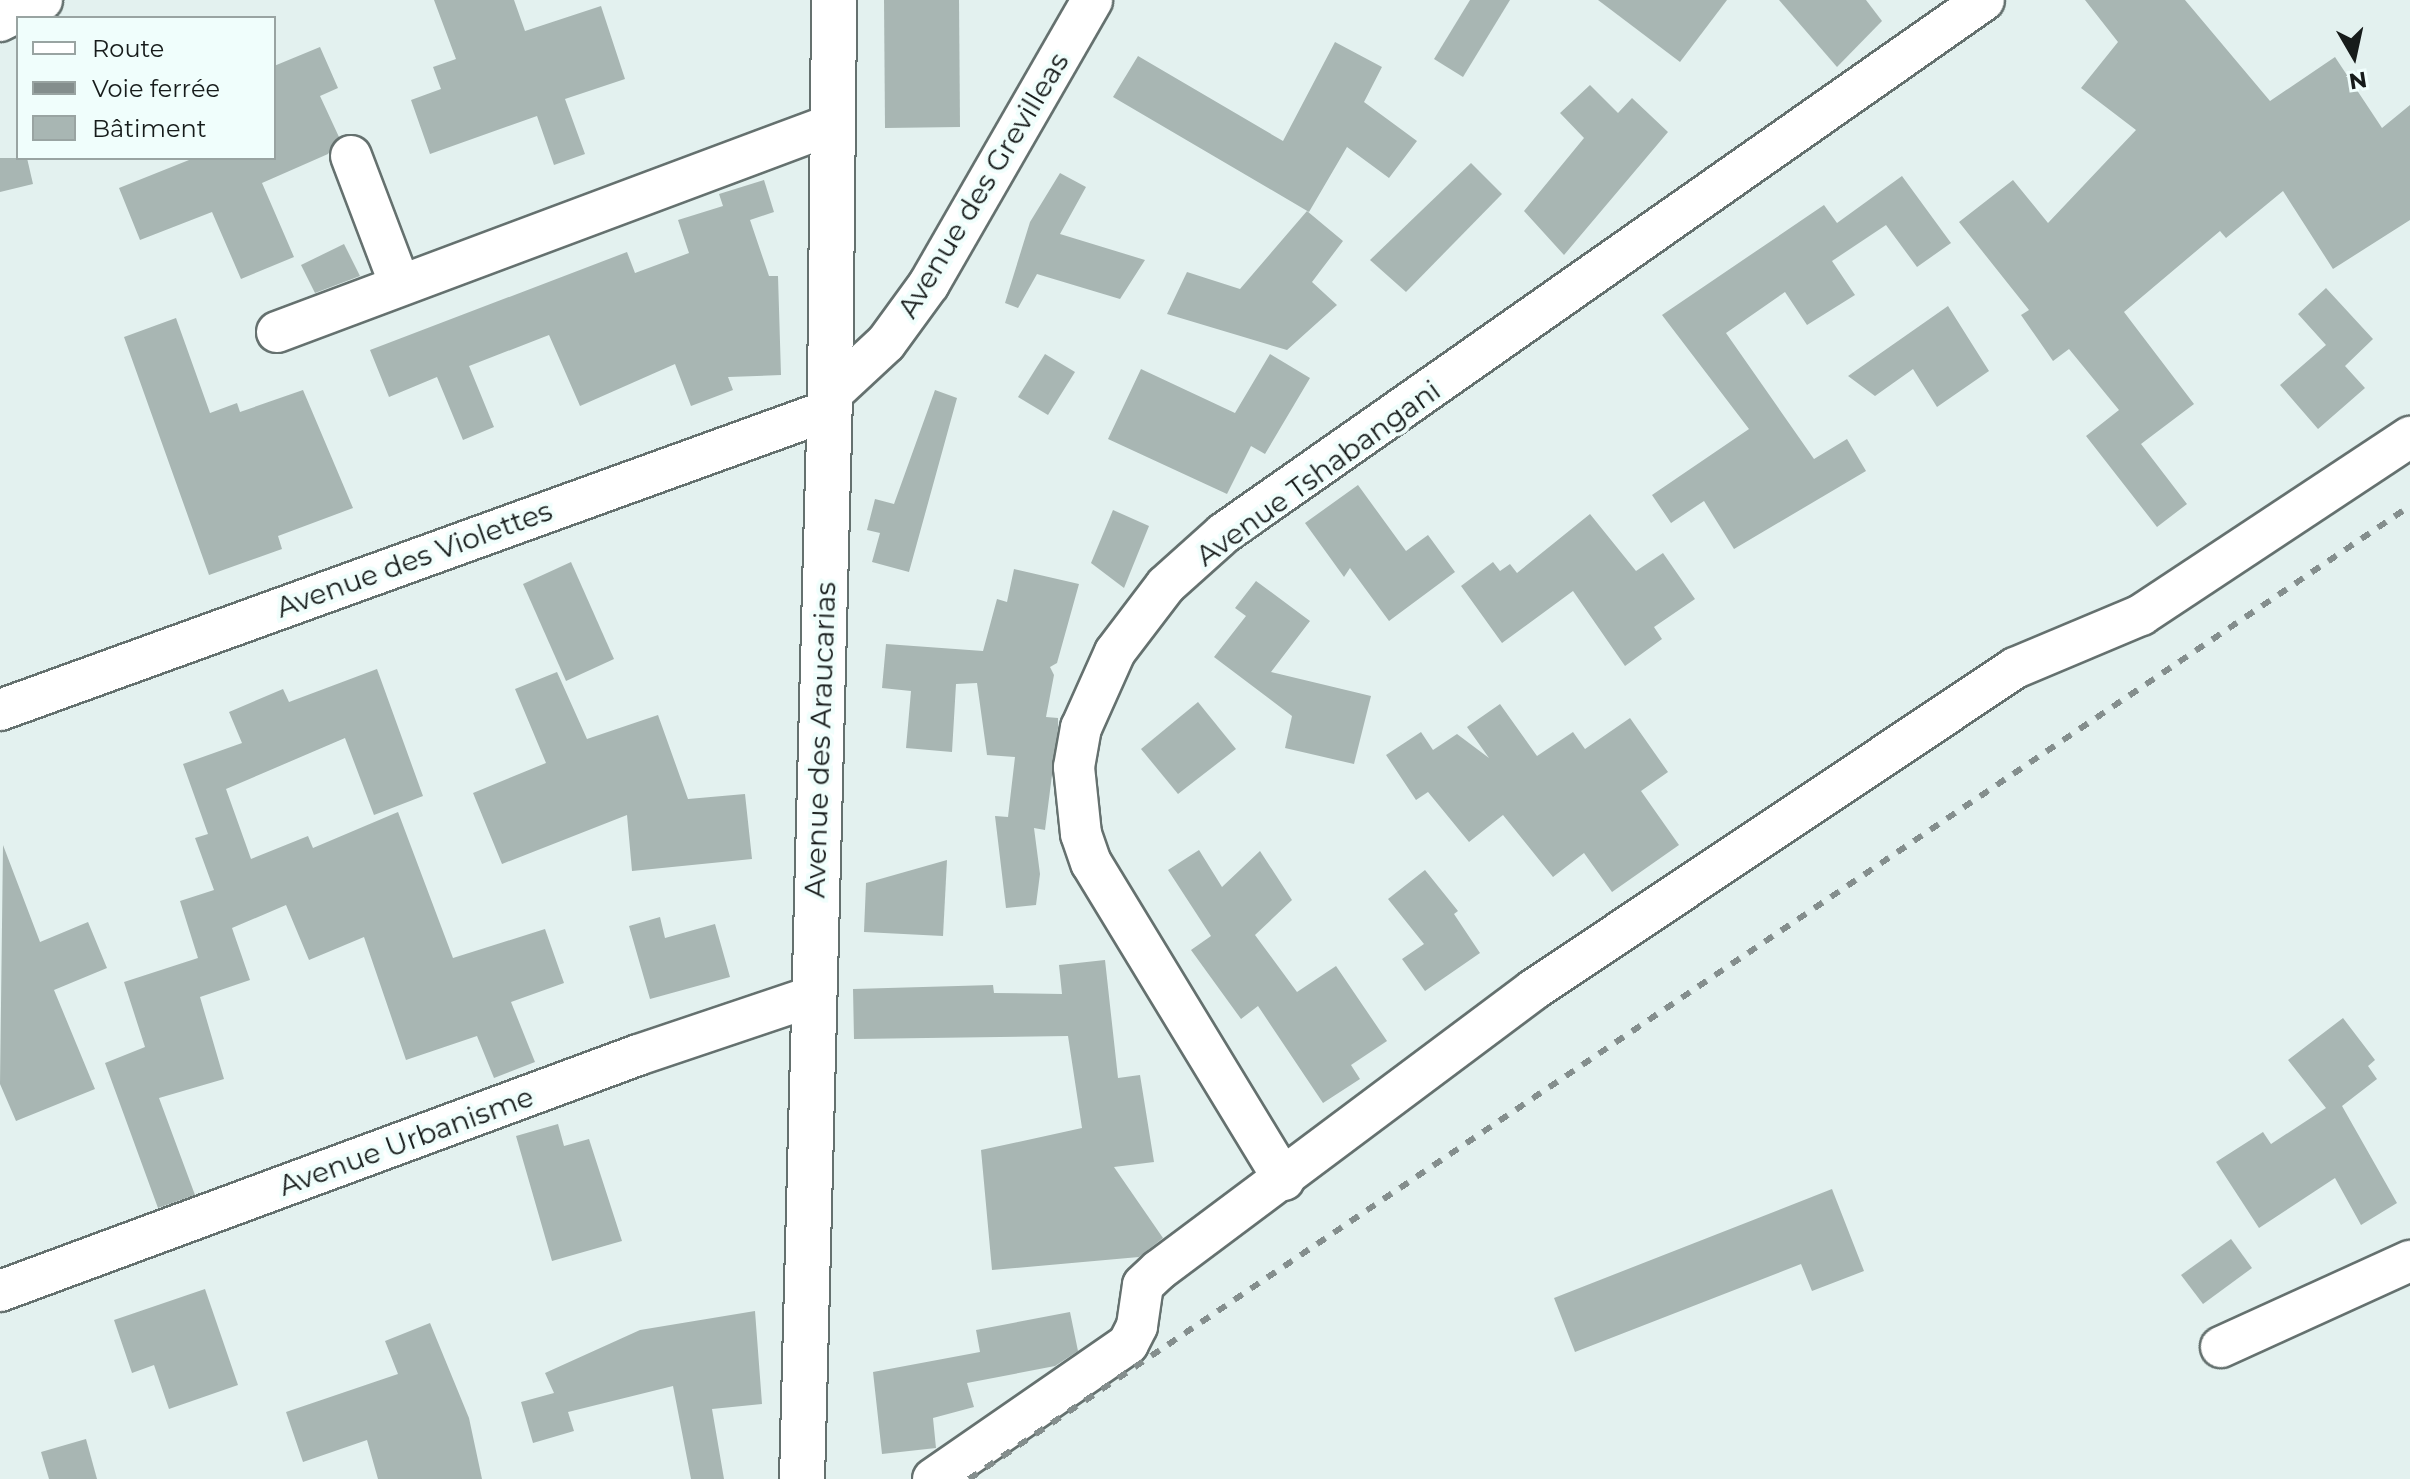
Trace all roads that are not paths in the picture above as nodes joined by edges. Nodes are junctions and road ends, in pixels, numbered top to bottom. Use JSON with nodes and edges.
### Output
{"nodes":[{"id":1,"x":42,"y":0,"type":"edge"},
{"id":2,"x":834,"y":0,"type":"edge"},
{"id":3,"x":1092,"y":0,"type":"edge"},
{"id":4,"x":1984,"y":0,"type":"edge"},
{"id":5,"x":0,"y":21,"type":"edge"},
{"id":6,"x":833,"y":124,"type":"junction"},
{"id":7,"x":351,"y":156,"type":"dead end"},
{"id":8,"x":400,"y":285,"type":"junction"},
{"id":9,"x":277,"y":332,"type":"dead end"},
{"id":10,"x":830,"y":403,"type":"junction"},
{"id":11,"x":2410,"y":437,"type":"edge"},
{"id":12,"x":0,"y":710,"type":"edge"},
{"id":13,"x":813,"y":996,"type":"junction"},
{"id":14,"x":1284,"y":1180,"type":"junction"},
{"id":15,"x":2410,"y":1261,"type":"edge"},
{"id":16,"x":0,"y":1291,"type":"edge"},
{"id":17,"x":2221,"y":1347,"type":"dead end"},
{"id":18,"x":802,"y":1479,"type":"edge"},
{"id":19,"x":933,"y":1479,"type":"edge"}],
"edges":[{"from":1,"to":5,"type":"street"},
{"from":2,"to":6,"type":"street","name":"Avenue des Araucarias"},
{"from":3,"to":10,"type":"street","name":"Avenue des Grevilleas"},
{"from":4,"to":14,"type":"street","name":"Avenue Tshabangani"},
{"from":6,"to":8,"type":"street"},
{"from":6,"to":10,"type":"street","name":"Avenue des Araucarias"},
{"from":7,"to":8,"type":"street"},
{"from":8,"to":9,"type":"street"},
{"from":10,"to":12,"type":"street","name":"Avenue des Violettes"},
{"from":10,"to":13,"type":"street","name":"Avenue des Araucarias"},
{"from":11,"to":14,"type":"street"},
{"from":13,"to":16,"type":"street","name":"Avenue Urbanisme"},
{"from":13,"to":18,"type":"street","name":"Avenue des Araucarias"},
{"from":14,"to":19,"type":"street"},
{"from":15,"to":17,"type":"street"}]}
